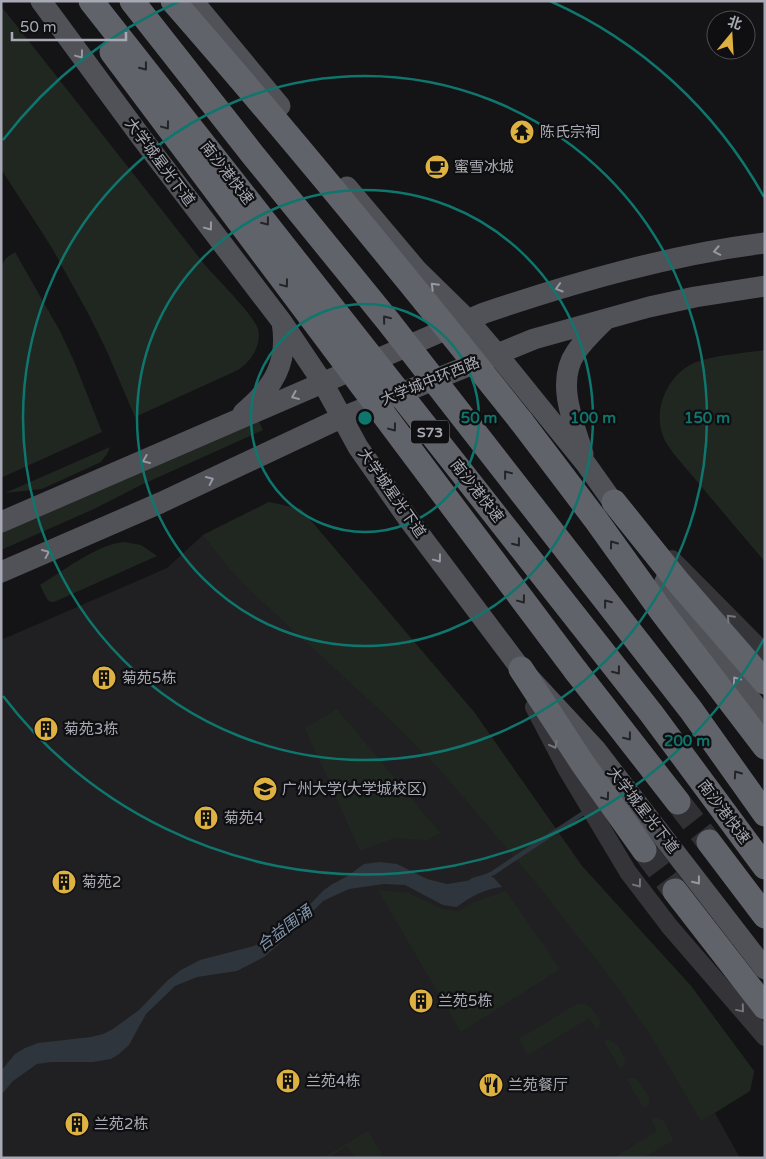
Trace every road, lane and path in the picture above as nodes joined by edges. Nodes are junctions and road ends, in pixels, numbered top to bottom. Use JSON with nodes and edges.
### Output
{"nodes":[{"id":1,"x":41,"y":1,"type":"edge"},
{"id":2,"x":76,"y":1,"type":"edge"},
{"id":3,"x":91,"y":1,"type":"edge"},
{"id":4,"x":132,"y":1,"type":"edge"},
{"id":5,"x":173,"y":1,"type":"edge"},
{"id":6,"x":193,"y":1,"type":"edge"},
{"id":7,"x":765,"y":243,"type":"edge"},
{"id":8,"x":765,"y":286,"type":"edge"},
{"id":9,"x":607,"y":319,"type":"junction"},
{"id":10,"x":468,"y":320,"type":"junction"},
{"id":11,"x":282,"y":322,"type":"junction"},
{"id":12,"x":497,"y":354,"type":"junction"},
{"id":13,"x":323,"y":384,"type":"junction"},
{"id":14,"x":343,"y":417,"type":"junction"},
{"id":15,"x":230,"y":424,"type":"junction"},
{"id":16,"x":586,"y":464,"type":"junction"},
{"id":17,"x":614,"y":502,"type":"junction"},
{"id":18,"x":1,"y":522,"type":"edge"},
{"id":19,"x":1,"y":572,"type":"edge"},
{"id":20,"x":765,"y":653,"type":"edge"},
{"id":21,"x":521,"y":669,"type":"junction"},
{"id":22,"x":765,"y":682,"type":"edge"},
{"id":23,"x":765,"y":719,"type":"edge"},
{"id":24,"x":765,"y":747,"type":"edge"},
{"id":25,"x":678,"y":802,"type":"tunnel mouth"},
{"id":26,"x":765,"y":814,"type":"edge"},
{"id":27,"x":709,"y":842,"type":"tunnel mouth"},
{"id":28,"x":644,"y":850,"type":"tunnel mouth"},
{"id":29,"x":765,"y":867,"type":"edge"},
{"id":30,"x":675,"y":891,"type":"tunnel mouth"},
{"id":31,"x":765,"y":916,"type":"edge"},
{"id":32,"x":765,"y":969,"type":"edge"},
{"id":33,"x":765,"y":1007,"type":"edge"},
{"id":34,"x":765,"y":1037,"type":"edge"}],
"edges":[{"from":1,"to":11,"type":"main road","name":"大学城星光下道","one_way":true},
{"from":2,"to":25,"type":"highway","one_way":true,"bridge":true},
{"from":3,"to":29,"type":"highway","name":"南沙港快速","number":"S73","one_way":true,"bridge":true},
{"from":26,"to":4,"type":"highway","name":"南沙港快速","number":"S73","one_way":true,"bridge":true},
{"from":24,"to":5,"type":"highway","one_way":true,"bridge":true},
{"from":10,"to":6,"type":"main road","one_way":true},
{"from":7,"to":10,"type":"main road","one_way":true},
{"from":8,"to":9,"type":"main road","name":"大学城中环西路"},
{"from":9,"to":12,"type":"main road","name":"大学城中环西路"},
{"from":9,"to":16,"type":"main road"},
{"from":10,"to":12,"type":"main road"},
{"from":10,"to":13,"type":"main road"},
{"from":11,"to":13,"type":"main road","name":"大学城星光下道"},
{"from":11,"to":15,"type":"main road"},
{"from":12,"to":14,"type":"main road","name":"大学城中环西路"},
{"from":12,"to":16,"type":"main road"},
{"from":13,"to":14,"type":"main road","name":"大学城星光下道"},
{"from":13,"to":15,"type":"main road","one_way":true},
{"from":19,"to":14,"type":"main road","name":"大学城中环西路","one_way":true},
{"from":14,"to":21,"type":"main road","name":"大学城星光下道","one_way":true},
{"from":15,"to":18,"type":"main road","one_way":true},
{"from":16,"to":17,"type":"main road"},
{"from":20,"to":17,"type":"street","one_way":true},
{"from":17,"to":22,"type":"highway"},
{"from":23,"to":17,"type":"main road","one_way":true},
{"from":21,"to":28,"type":"highway","one_way":true},
{"from":21,"to":32,"type":"main road","name":"大学城星光下道","one_way":true},
{"from":21,"to":34,"type":"street","one_way":true},
{"from":27,"to":31,"type":"highway"},
{"from":30,"to":33,"type":"highway"}]}
